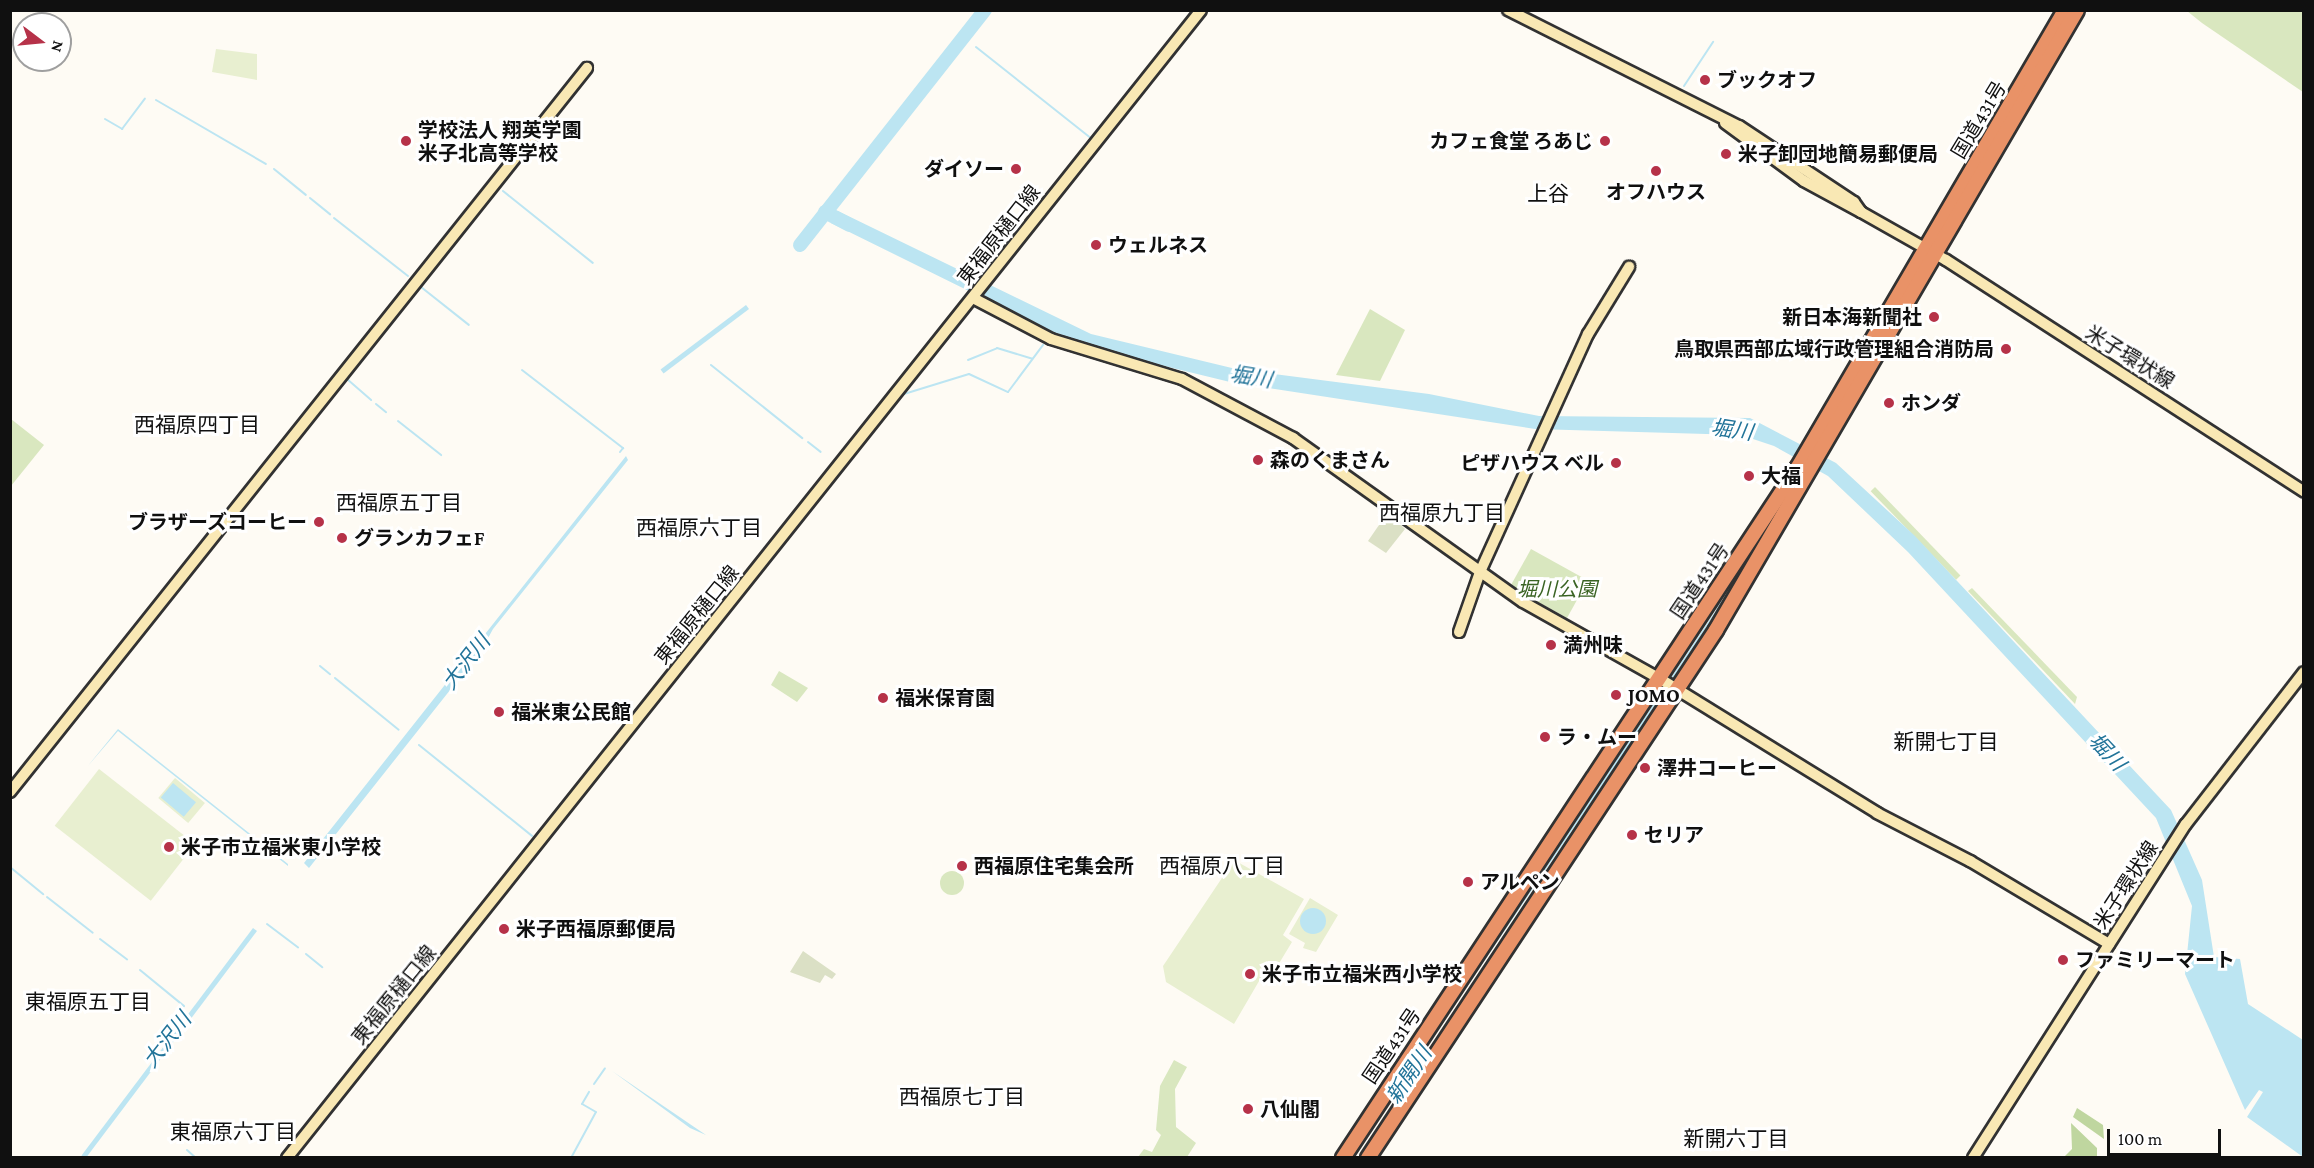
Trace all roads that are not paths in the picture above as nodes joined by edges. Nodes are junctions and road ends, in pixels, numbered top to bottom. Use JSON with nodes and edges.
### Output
{"nodes":[{"id":1,"x":1201,"y":10,"type":"edge"},
{"id":2,"x":1508,"y":10,"type":"edge"},
{"id":3,"x":2065,"y":10,"type":"edge"},
{"id":4,"x":2076,"y":10,"type":"edge"},
{"id":5,"x":587,"y":68,"type":"dead end"},
{"id":6,"x":1931,"y":251,"type":"junction"},
{"id":7,"x":1629,"y":267,"type":"dead end"},
{"id":8,"x":974,"y":297,"type":"junction"},
{"id":9,"x":1803,"y":470,"type":"junction"},
{"id":10,"x":2304,"y":492,"type":"edge"},
{"id":11,"x":1480,"y":572,"type":"junction"},
{"id":12,"x":1460,"y":632,"type":"dead end"},
{"id":13,"x":2304,"y":672,"type":"edge"},
{"id":14,"x":1661,"y":679,"type":"junction"},
{"id":15,"x":1676,"y":689,"type":"junction"},
{"id":16,"x":10,"y":792,"type":"edge"},
{"id":17,"x":2109,"y":944,"type":"junction"},
{"id":18,"x":287,"y":1158,"type":"edge"},
{"id":19,"x":1343,"y":1158,"type":"edge"},
{"id":20,"x":1368,"y":1158,"type":"edge"},
{"id":21,"x":1973,"y":1158,"type":"edge"}],
"edges":[{"from":1,"to":8,"type":"main road","name":"東福原樋口線"},
{"from":2,"to":6,"type":"main road","name":"米子環状線"},
{"from":3,"to":6,"type":"highway","name":"国道431号"},
{"from":4,"to":6,"type":"highway","name":"国道431号"},
{"from":5,"to":16,"type":"main road"},
{"from":6,"to":9,"type":"highway","name":"国道431号"},
{"from":6,"to":10,"type":"main road","name":"米子環状線"},
{"from":7,"to":11,"type":"main road"},
{"from":8,"to":11,"type":"main road"},
{"from":8,"to":18,"type":"main road","name":"東福原樋口線"},
{"from":9,"to":14,"type":"highway","name":"国道431号"},
{"from":9,"to":15,"type":"highway","name":"国道431号"},
{"from":11,"to":12,"type":"main road"},
{"from":11,"to":14,"type":"main road"},
{"from":13,"to":17,"type":"main road","name":"米子環状線"},
{"from":14,"to":15,"type":"main road"},
{"from":14,"to":19,"type":"highway","name":"国道431号"},
{"from":15,"to":17,"type":"main road"},
{"from":15,"to":20,"type":"highway","name":"国道431号"},
{"from":17,"to":21,"type":"main road","name":"米子環状線"}]}
